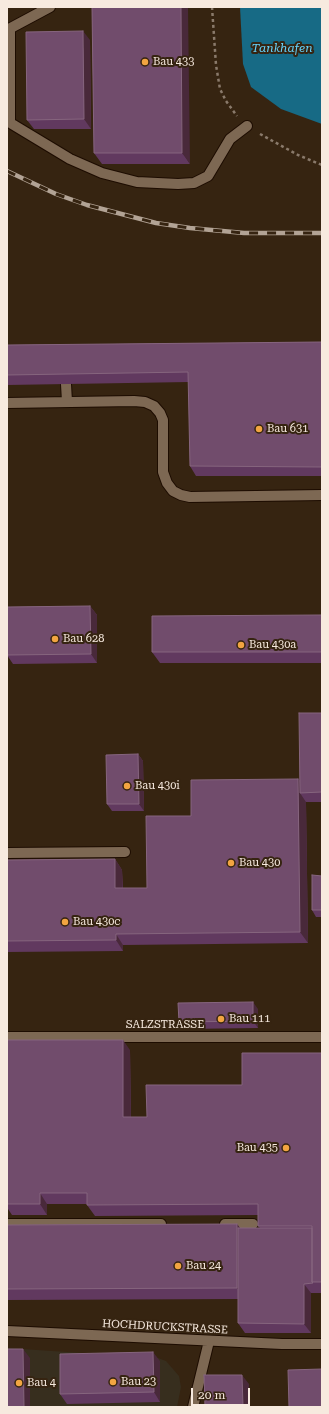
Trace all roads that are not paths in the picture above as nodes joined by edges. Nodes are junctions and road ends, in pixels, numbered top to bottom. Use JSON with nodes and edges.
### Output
{"nodes":[{"id":1,"x":50,"y":7,"type":"edge"},
{"id":2,"x":8,"y":30,"type":"edge"},
{"id":3,"x":8,"y":122,"type":"edge"},
{"id":4,"x":247,"y":126,"type":"road end"},
{"id":5,"x":66,"y":384,"type":"edge"},
{"id":6,"x":67,"y":402,"type":"junction"},
{"id":7,"x":7,"y":403,"type":"edge"},
{"id":8,"x":322,"y":495,"type":"edge"},
{"id":9,"x":125,"y":852,"type":"dead end"},
{"id":10,"x":7,"y":853,"type":"edge"},
{"id":11,"x":7,"y":1036,"type":"edge"},
{"id":12,"x":322,"y":1037,"type":"edge"},
{"id":13,"x":7,"y":1224,"type":"edge"},
{"id":14,"x":174,"y":1224,"type":"edge"},
{"id":15,"x":214,"y":1224,"type":"edge"},
{"id":16,"x":253,"y":1224,"type":"dead end"},
{"id":17,"x":7,"y":1331,"type":"edge"},
{"id":18,"x":210,"y":1341,"type":"junction"},
{"id":19,"x":322,"y":1344,"type":"edge"},
{"id":20,"x":193,"y":1407,"type":"edge"}],
"edges":[{"from":1,"to":2,"type":"street"},
{"from":2,"to":3,"type":"street"},
{"from":3,"to":4,"type":"street"},
{"from":5,"to":6,"type":"street"},
{"from":6,"to":7,"type":"street"},
{"from":6,"to":8,"type":"street"},
{"from":9,"to":10,"type":"street"},
{"from":11,"to":12,"type":"street","name":"SALZSTRASSE"},
{"from":13,"to":14,"type":"street"},
{"from":15,"to":16,"type":"street"},
{"from":17,"to":18,"type":"street","name":"HOCHDRUCKSTRASSE"},
{"from":18,"to":19,"type":"street","name":"HOCHDRUCKSTRASSE"},
{"from":18,"to":20,"type":"street"}]}
